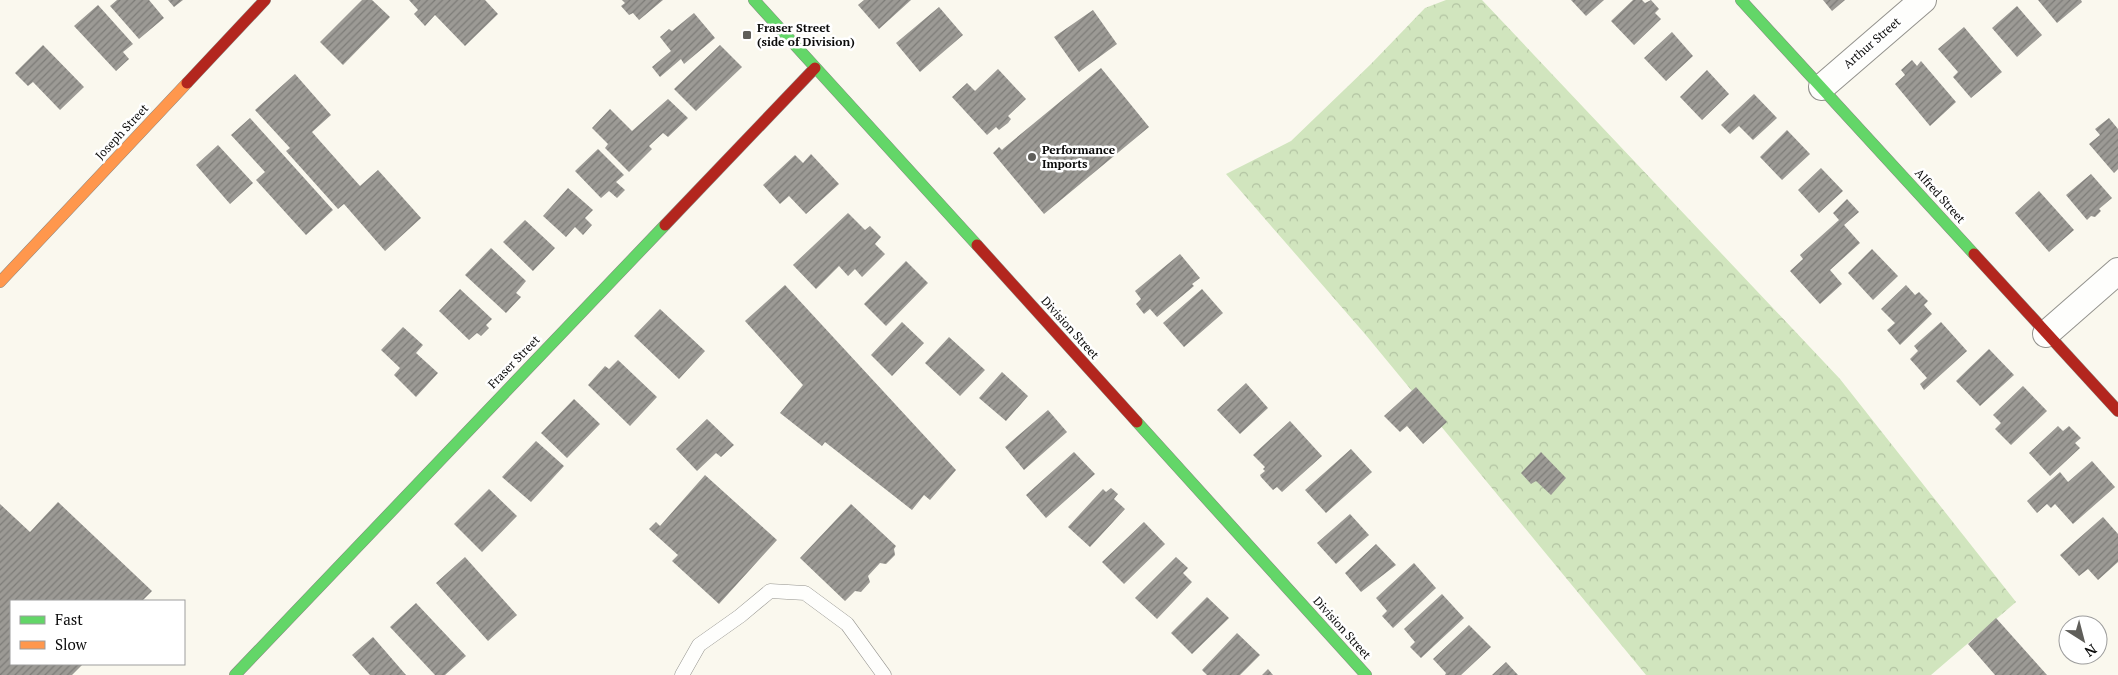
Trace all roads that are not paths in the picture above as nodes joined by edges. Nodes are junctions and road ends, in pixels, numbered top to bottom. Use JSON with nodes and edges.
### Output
{"nodes":[{"id":1,"x":265,"y":0,"type":"edge"},
{"id":2,"x":754,"y":0,"type":"edge"},
{"id":3,"x":1741,"y":0,"type":"edge"},
{"id":4,"x":1923,"y":0,"type":"edge"},
{"id":5,"x":815,"y":68,"type":"junction"},
{"id":6,"x":1822,"y":87,"type":"junction"},
{"id":7,"x":2118,"y":271,"type":"edge"},
{"id":8,"x":0,"y":282,"type":"edge"},
{"id":9,"x":2046,"y":334,"type":"junction"},
{"id":10,"x":2118,"y":411,"type":"edge"},
{"id":11,"x":235,"y":675,"type":"edge"},
{"id":12,"x":682,"y":675,"type":"edge"},
{"id":13,"x":884,"y":675,"type":"edge"},
{"id":14,"x":1366,"y":675,"type":"edge"}],
"edges":[{"from":1,"to":8,"type":"street","name":"Joseph Street"},
{"from":2,"to":5,"type":"street","name":"Division Street"},
{"from":3,"to":6,"type":"street","name":"Alfred Street"},
{"from":4,"to":6,"type":"street","name":"Arthur Street"},
{"from":5,"to":11,"type":"street","name":"Fraser Street"},
{"from":5,"to":14,"type":"street","name":"Division Street"},
{"from":6,"to":9,"type":"street","name":"Alfred Street"},
{"from":7,"to":9,"type":"street"},
{"from":9,"to":10,"type":"street","name":"Alfred Street"},
{"from":12,"to":13,"type":"lane"}]}
